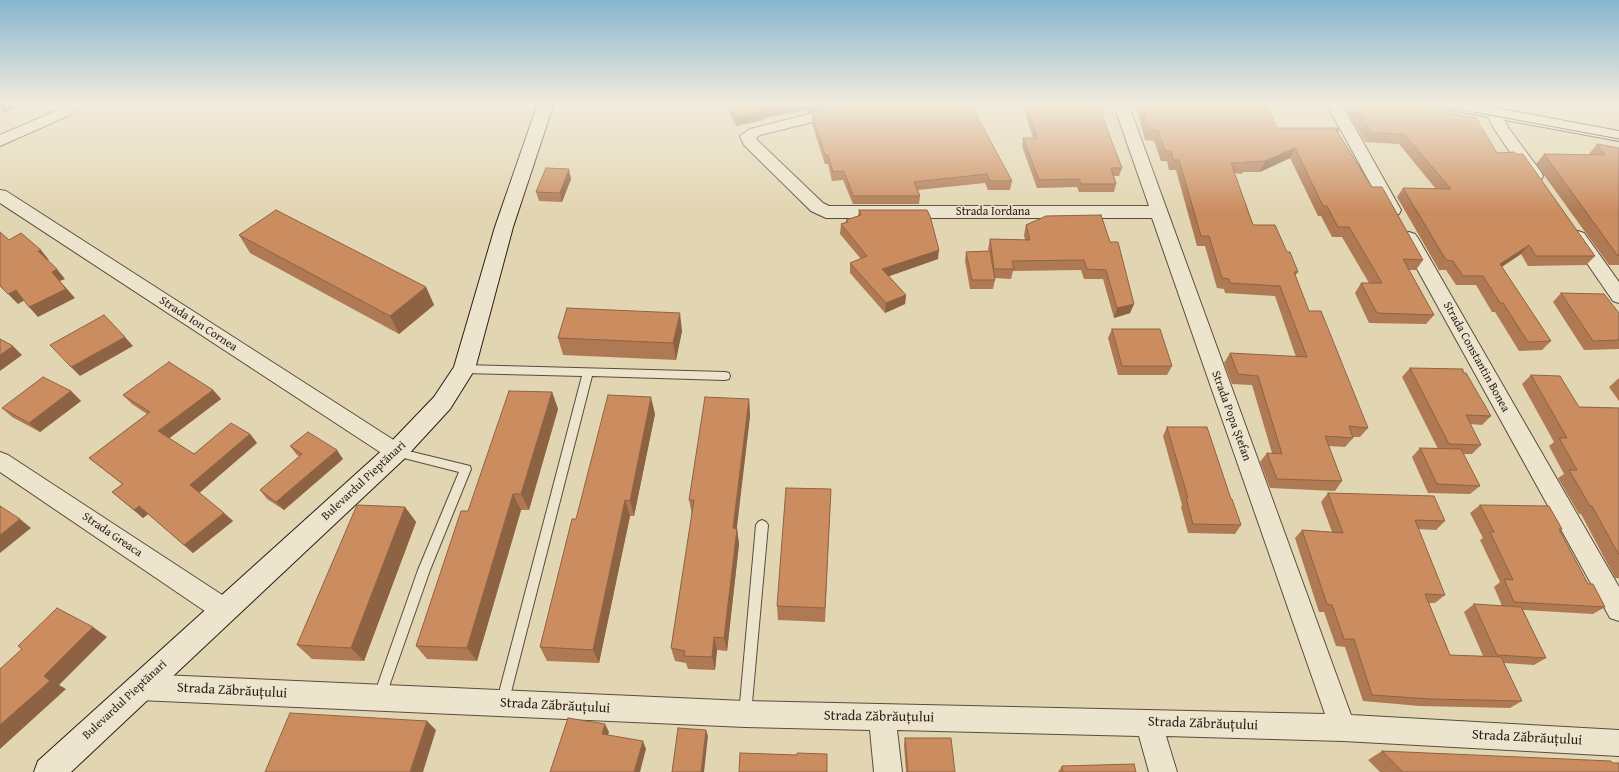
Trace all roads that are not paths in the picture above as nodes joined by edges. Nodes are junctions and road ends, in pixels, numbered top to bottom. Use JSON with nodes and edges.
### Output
{"nodes":[{"id":1,"x":534,"y":139,"type":"edge"},
{"id":2,"x":749,"y":139,"type":"edge"},
{"id":3,"x":1133,"y":139,"type":"edge"},
{"id":4,"x":1353,"y":139,"type":"edge"},
{"id":5,"x":1509,"y":139,"type":"edge"},
{"id":6,"x":1546,"y":192,"type":"edge"},
{"id":7,"x":0,"y":195,"type":"edge"},
{"id":8,"x":1159,"y":212,"type":"junction"},
{"id":9,"x":1569,"y":224,"type":"edge"},
{"id":10,"x":1619,"y":296,"type":"edge"},
{"id":11,"x":464,"y":369,"type":"junction"},
{"id":12,"x":588,"y":372,"type":"junction"},
{"id":13,"x":725,"y":376,"type":"dead end"},
{"id":14,"x":396,"y":452,"type":"junction"},
{"id":15,"x":0,"y":461,"type":"edge"},
{"id":16,"x":762,"y":525,"type":"dead end"},
{"id":17,"x":224,"y":610,"type":"junction"},
{"id":18,"x":1619,"y":610,"type":"edge"},
{"id":19,"x":139,"y":687,"type":"junction"},
{"id":20,"x":379,"y":698,"type":"junction"},
{"id":21,"x":502,"y":704,"type":"junction"},
{"id":22,"x":744,"y":714,"type":"junction"},
{"id":23,"x":882,"y":716,"type":"junction"},
{"id":24,"x":1149,"y":722,"type":"junction"},
{"id":25,"x":1343,"y":728,"type":"junction"},
{"id":26,"x":1619,"y":743,"type":"edge"},
{"id":27,"x":49,"y":772,"type":"edge"},
{"id":28,"x":888,"y":772,"type":"edge"},
{"id":29,"x":1163,"y":772,"type":"edge"}],
"edges":[{"from":1,"to":11,"type":"main road","name":"Bulevardul Pieptănari"},
{"from":2,"to":8,"type":"street","name":"Strada Iordana"},
{"from":3,"to":8,"type":"street","name":"Strada Popa Ștefan"},
{"from":4,"to":18,"type":"street","name":"Strada Constantin Bonea"},
{"from":5,"to":6,"type":"street"},
{"from":7,"to":14,"type":"street","name":"Strada Ion Cornea"},
{"from":8,"to":25,"type":"street","name":"Strada Popa Ștefan"},
{"from":9,"to":10,"type":"street"},
{"from":11,"to":12,"type":"lane"},
{"from":11,"to":14,"type":"main road","name":"Bulevardul Pieptănari"},
{"from":12,"to":13,"type":"lane"},
{"from":12,"to":21,"type":"lane"},
{"from":14,"to":17,"type":"main road","name":"Bulevardul Pieptănari"},
{"from":14,"to":20,"type":"lane"},
{"from":15,"to":17,"type":"street","name":"Strada Greaca"},
{"from":16,"to":22,"type":"lane"},
{"from":17,"to":19,"type":"main road","name":"Bulevardul Pieptănari"},
{"from":19,"to":20,"type":"street","name":"Strada Zăbrăuțului"},
{"from":19,"to":27,"type":"main road","name":"Bulevardul Pieptănari"},
{"from":20,"to":21,"type":"street","name":"Strada Zăbrăuțului"},
{"from":21,"to":22,"type":"street","name":"Strada Zăbrăuțului"},
{"from":22,"to":23,"type":"street","name":"Strada Zăbrăuțului"},
{"from":23,"to":24,"type":"street","name":"Strada Zăbrăuțului"},
{"from":23,"to":28,"type":"street"},
{"from":24,"to":25,"type":"street","name":"Strada Zăbrăuțului"},
{"from":24,"to":29,"type":"street"},
{"from":25,"to":26,"type":"street","name":"Strada Zăbrăuțului"}]}
